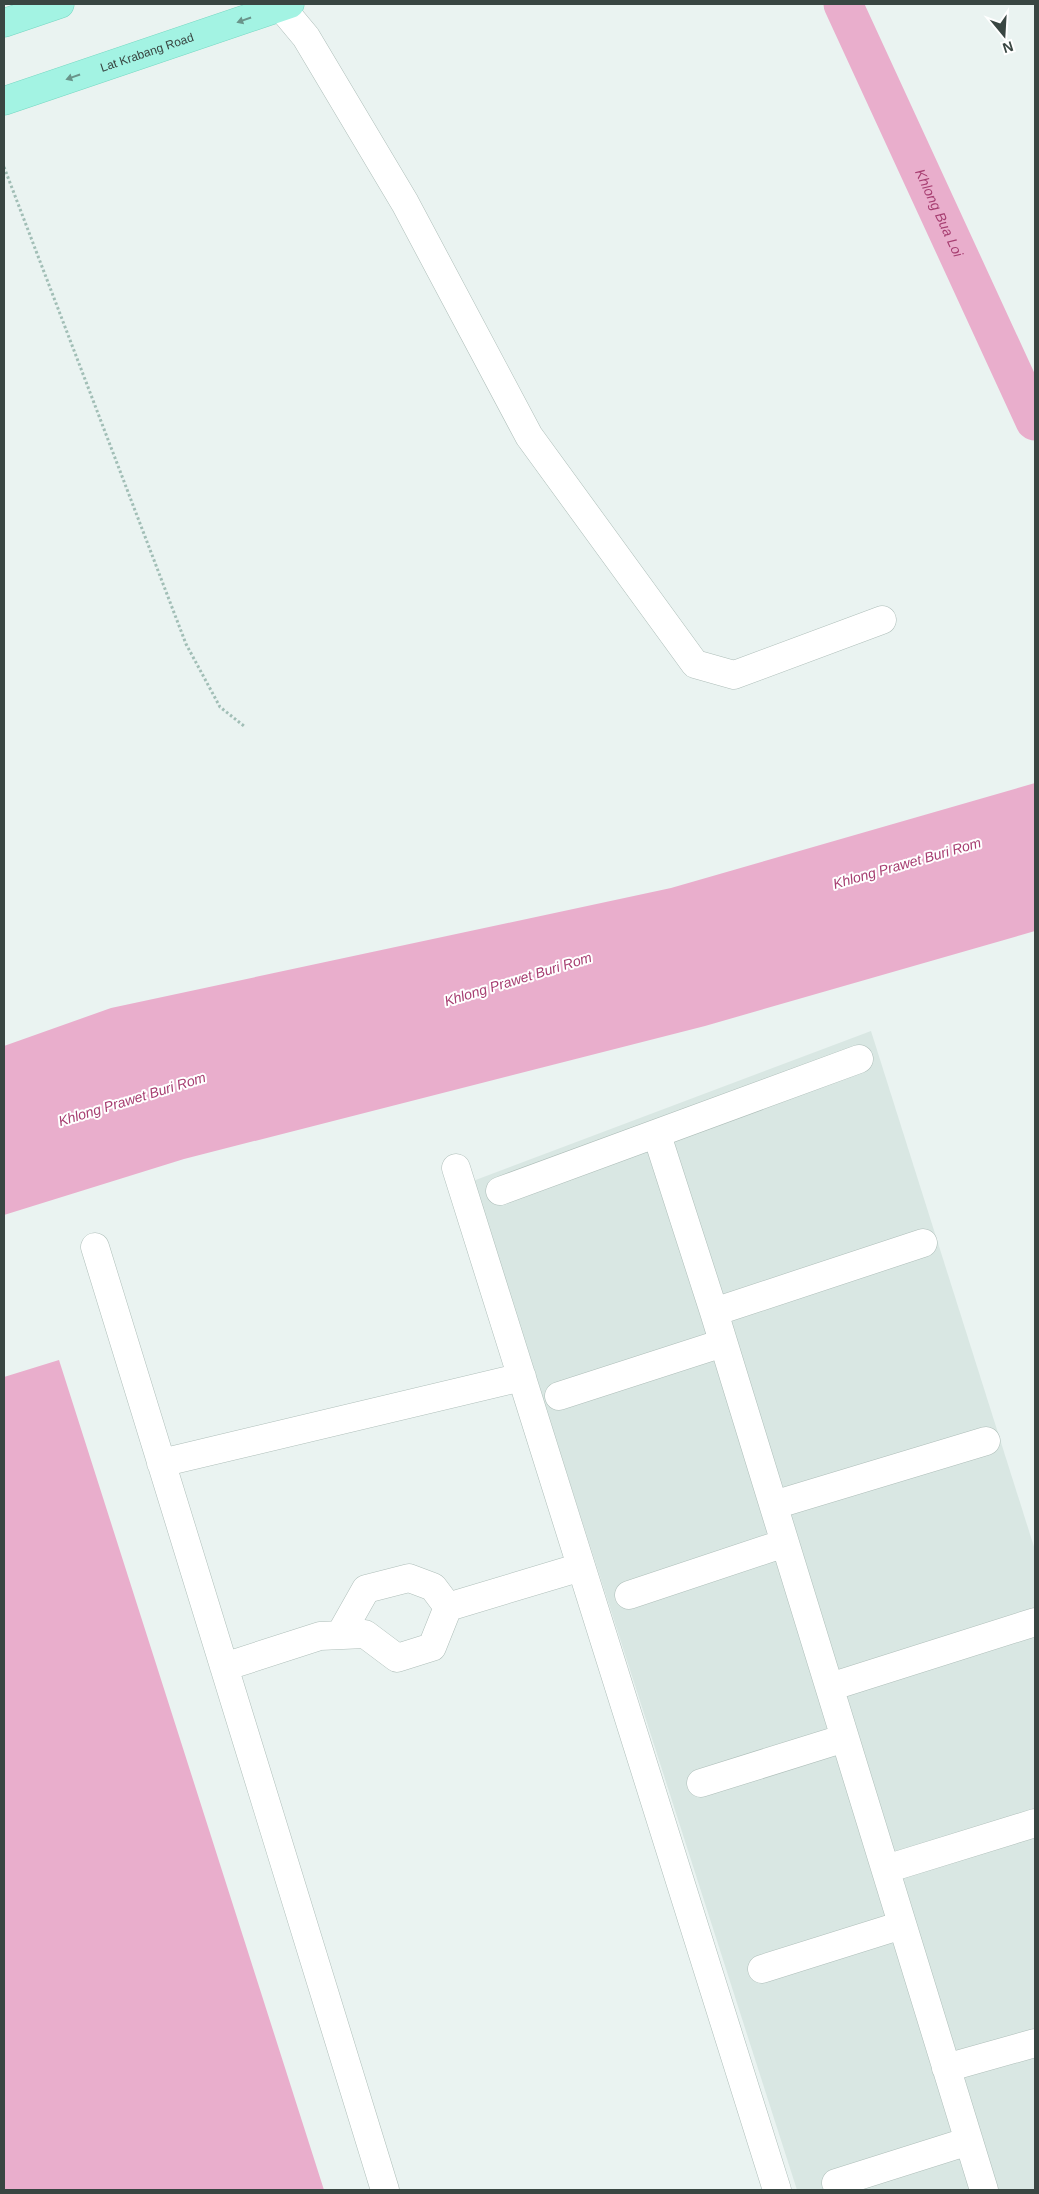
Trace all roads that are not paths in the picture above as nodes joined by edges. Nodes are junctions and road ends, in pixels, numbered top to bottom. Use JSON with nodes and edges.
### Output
{"nodes":[{"id":1,"x":285,"y":5,"type":"edge"},
{"id":2,"x":42,"y":6,"type":"edge"},
{"id":3,"x":4,"y":23,"type":"edge"},
{"id":4,"x":4,"y":101,"type":"edge"},
{"id":5,"x":882,"y":620,"type":"dead end"},
{"id":6,"x":859,"y":1059,"type":"dead end"},
{"id":7,"x":657,"y":1135,"type":"junction"},
{"id":8,"x":456,"y":1168,"type":"dead end"},
{"id":9,"x":500,"y":1192,"type":"dead end"},
{"id":10,"x":923,"y":1243,"type":"dead end"},
{"id":11,"x":95,"y":1247,"type":"dead end"},
{"id":12,"x":714,"y":1312,"type":"junction"},
{"id":13,"x":723,"y":1342,"type":"junction"},
{"id":14,"x":522,"y":1377,"type":"junction"},
{"id":15,"x":559,"y":1396,"type":"dead end"},
{"id":16,"x":986,"y":1441,"type":"dead end"},
{"id":17,"x":161,"y":1463,"type":"junction"},
{"id":18,"x":774,"y":1505,"type":"junction"},
{"id":19,"x":785,"y":1543,"type":"junction"},
{"id":20,"x":581,"y":1567,"type":"junction"},
{"id":21,"x":629,"y":1595,"type":"dead end"},
{"id":22,"x":448,"y":1607,"type":"junction"},
{"id":23,"x":1035,"y":1622,"type":"edge"},
{"id":24,"x":340,"y":1635,"type":"junction"},
{"id":25,"x":224,"y":1667,"type":"junction"},
{"id":26,"x":830,"y":1687,"type":"junction"},
{"id":27,"x":845,"y":1738,"type":"junction"},
{"id":28,"x":702,"y":1783,"type":"dead end"},
{"id":29,"x":1035,"y":1823,"type":"edge"},
{"id":30,"x":886,"y":1869,"type":"junction"},
{"id":31,"x":902,"y":1925,"type":"junction"},
{"id":32,"x":762,"y":1969,"type":"dead end"},
{"id":33,"x":1035,"y":2042,"type":"edge"},
{"id":34,"x":946,"y":2068,"type":"junction"},
{"id":35,"x":969,"y":2141,"type":"junction"},
{"id":36,"x":836,"y":2182,"type":"dead end"},
{"id":37,"x":385,"y":2190,"type":"edge"},
{"id":38,"x":777,"y":2190,"type":"edge"},
{"id":39,"x":984,"y":2190,"type":"edge"}],
"edges":[{"from":1,"to":4,"type":"main road","name":"Lat Krabang Road","one_way":true},
{"from":1,"to":5,"type":"street"},
{"from":2,"to":3,"type":"main road"},
{"from":6,"to":7,"type":"street"},
{"from":7,"to":9,"type":"street"},
{"from":7,"to":12,"type":"street"},
{"from":8,"to":14,"type":"street"},
{"from":10,"to":12,"type":"street"},
{"from":11,"to":17,"type":"street"},
{"from":12,"to":13,"type":"street"},
{"from":13,"to":15,"type":"street"},
{"from":13,"to":18,"type":"street"},
{"from":14,"to":17,"type":"street"},
{"from":14,"to":20,"type":"street"},
{"from":16,"to":18,"type":"street"},
{"from":17,"to":25,"type":"street"},
{"from":18,"to":19,"type":"street"},
{"from":19,"to":21,"type":"street"},
{"from":19,"to":26,"type":"street"},
{"from":20,"to":22,"type":"street"},
{"from":20,"to":38,"type":"street"},
{"from":22,"to":24,"type":"street"},
{"from":22,"to":24,"type":"street"},
{"from":23,"to":26,"type":"street"},
{"from":24,"to":25,"type":"street"},
{"from":25,"to":37,"type":"street"},
{"from":26,"to":27,"type":"street"},
{"from":27,"to":28,"type":"street"},
{"from":27,"to":30,"type":"street"},
{"from":29,"to":30,"type":"street"},
{"from":30,"to":31,"type":"street"},
{"from":31,"to":32,"type":"street"},
{"from":31,"to":34,"type":"street"},
{"from":33,"to":34,"type":"street"},
{"from":34,"to":35,"type":"street"},
{"from":35,"to":36,"type":"street"},
{"from":35,"to":39,"type":"street"}]}
